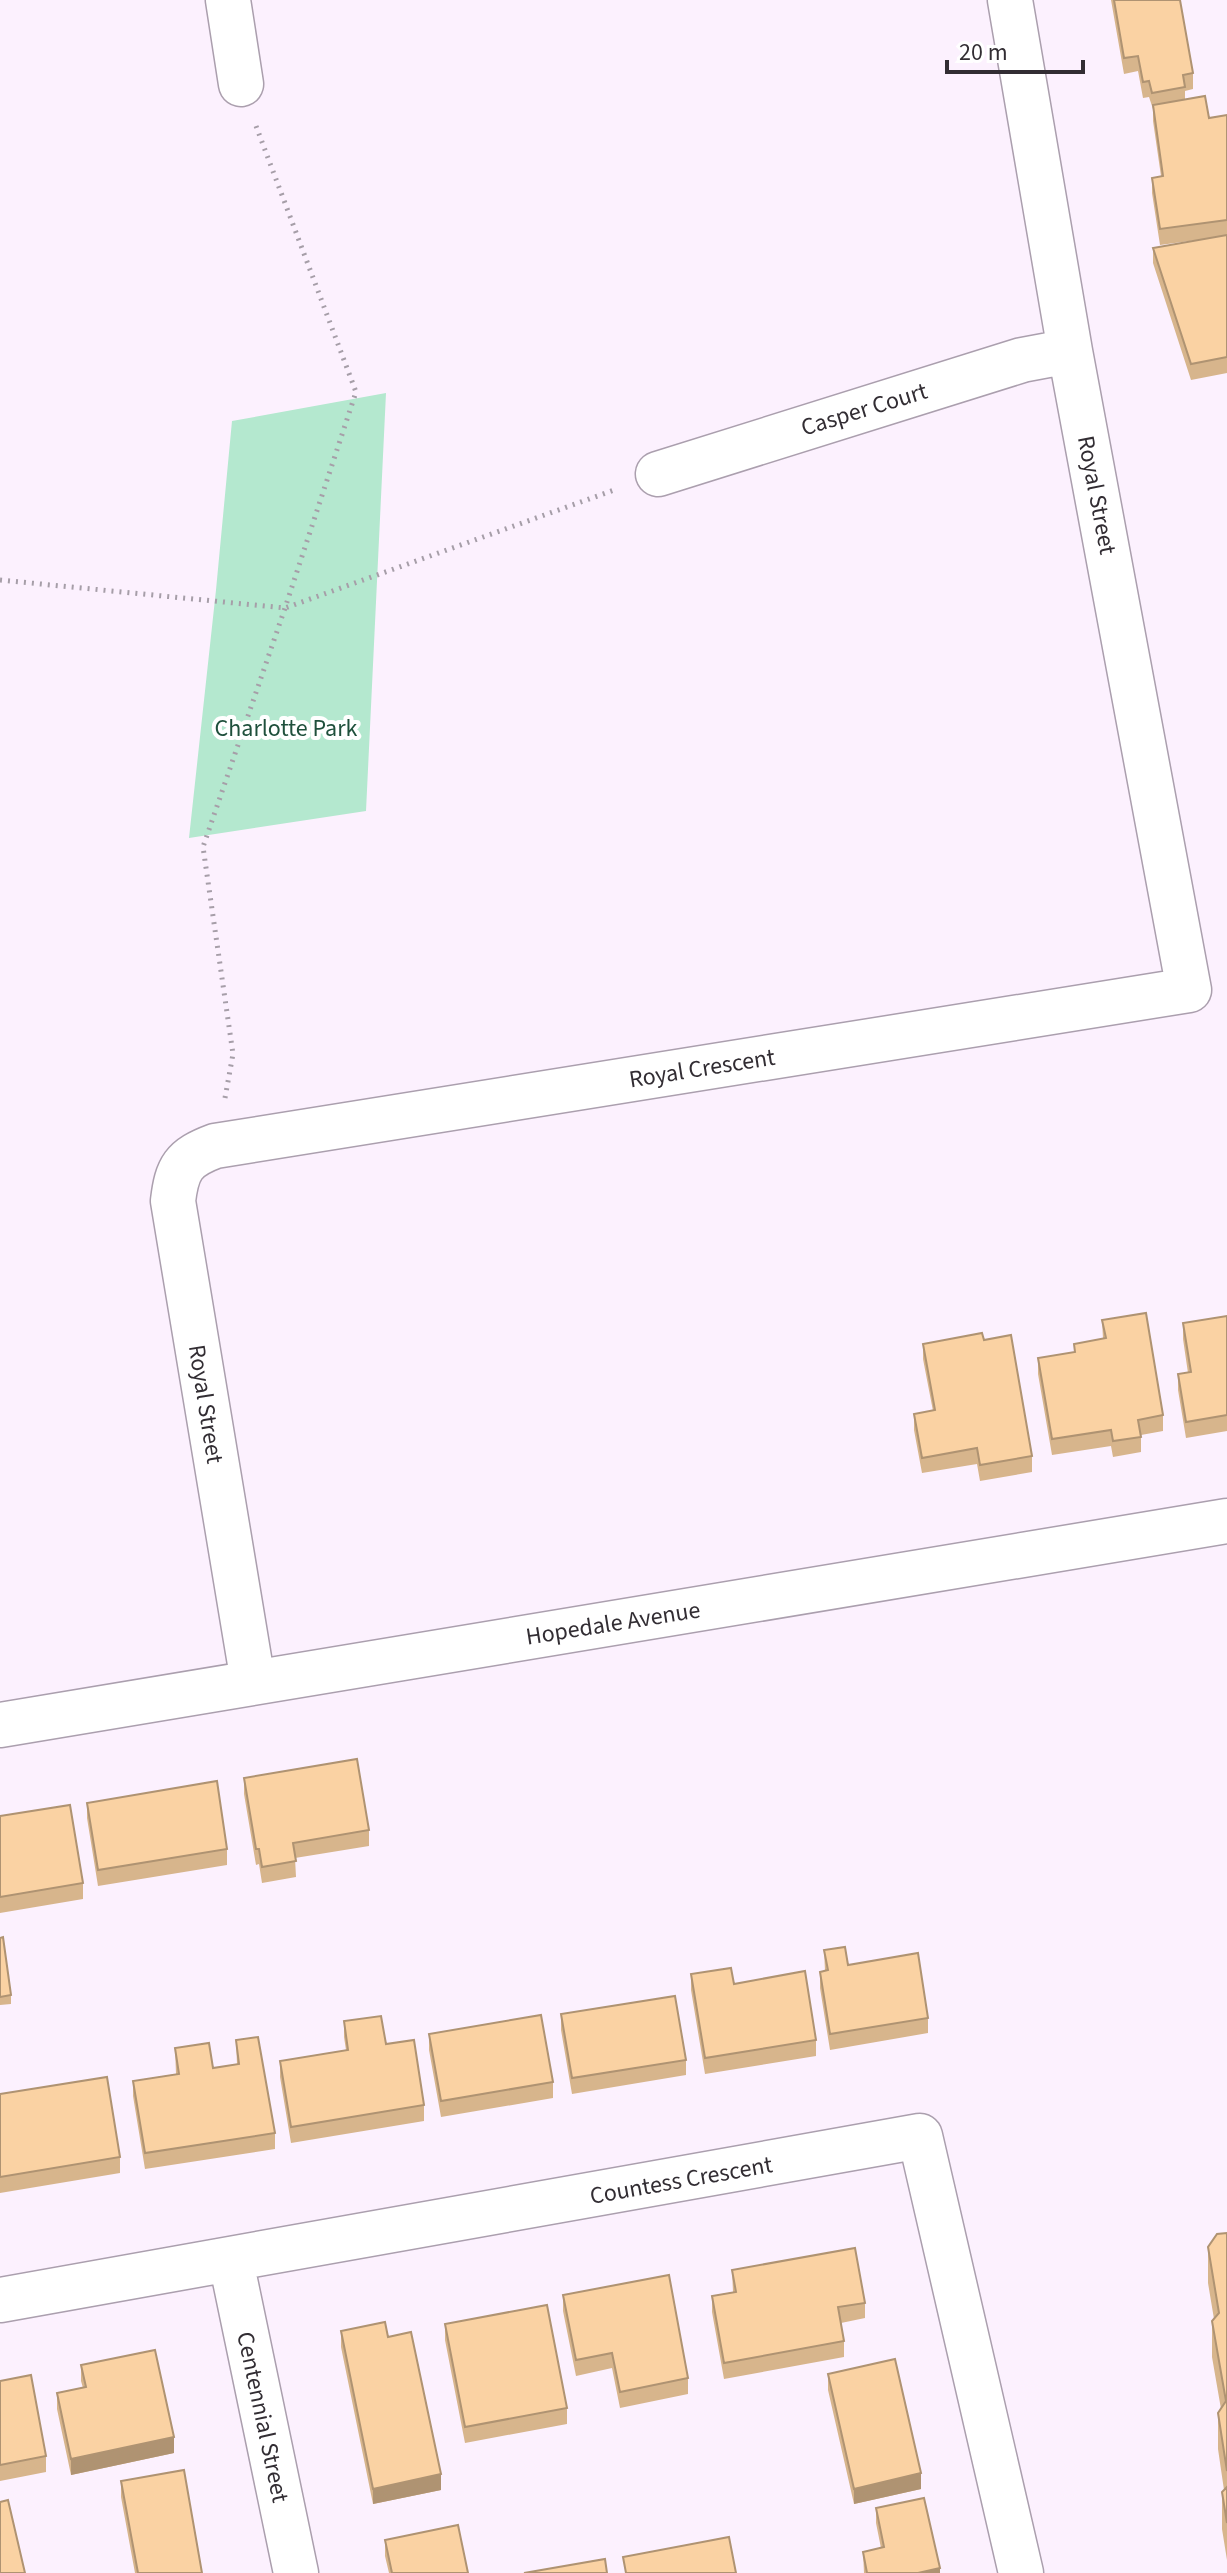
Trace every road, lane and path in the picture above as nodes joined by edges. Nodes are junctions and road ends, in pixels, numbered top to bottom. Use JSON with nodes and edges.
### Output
{"nodes":[{"id":1,"x":228,"y":0,"type":"edge"},
{"id":2,"x":1010,"y":0,"type":"edge"},
{"id":3,"x":241,"y":84,"type":"joint"},
{"id":4,"x":1070,"y":351,"type":"junction"},
{"id":5,"x":658,"y":474,"type":"joint"},
{"id":6,"x":0,"y":580,"type":"edge"},
{"id":7,"x":285,"y":608,"type":"junction"},
{"id":8,"x":1189,"y":990,"type":"joint"},
{"id":9,"x":215,"y":1146,"type":"junction"},
{"id":10,"x":1227,"y":1521,"type":"edge"},
{"id":11,"x":253,"y":1682,"type":"junction"},
{"id":12,"x":0,"y":1725,"type":"edge"},
{"id":13,"x":231,"y":2261,"type":"junction"},
{"id":14,"x":0,"y":2300,"type":"edge"},
{"id":15,"x":296,"y":2573,"type":"edge"},
{"id":16,"x":1021,"y":2573,"type":"edge"}],
"edges":[{"from":1,"to":3,"type":"street"},
{"from":2,"to":4,"type":"street","name":"Royal Street"},
{"from":3,"to":7,"type":"path"},
{"from":4,"to":5,"type":"street","name":"Casper Court"},
{"from":4,"to":8,"type":"street","name":"Royal Street"},
{"from":5,"to":7,"type":"path"},
{"from":6,"to":7,"type":"path"},
{"from":7,"to":9,"type":"path"},
{"from":8,"to":9,"type":"street","name":"Royal Crescent"},
{"from":9,"to":11,"type":"street","name":"Royal Street"},
{"from":10,"to":11,"type":"street","name":"Hopedale Avenue"},
{"from":11,"to":12,"type":"street","name":"Hopedale Avenue"},
{"from":13,"to":14,"type":"street","name":"Countess Crescent"},
{"from":13,"to":15,"type":"street","name":"Centennial Street"},
{"from":13,"to":16,"type":"street","name":"Countess Crescent"}]}
